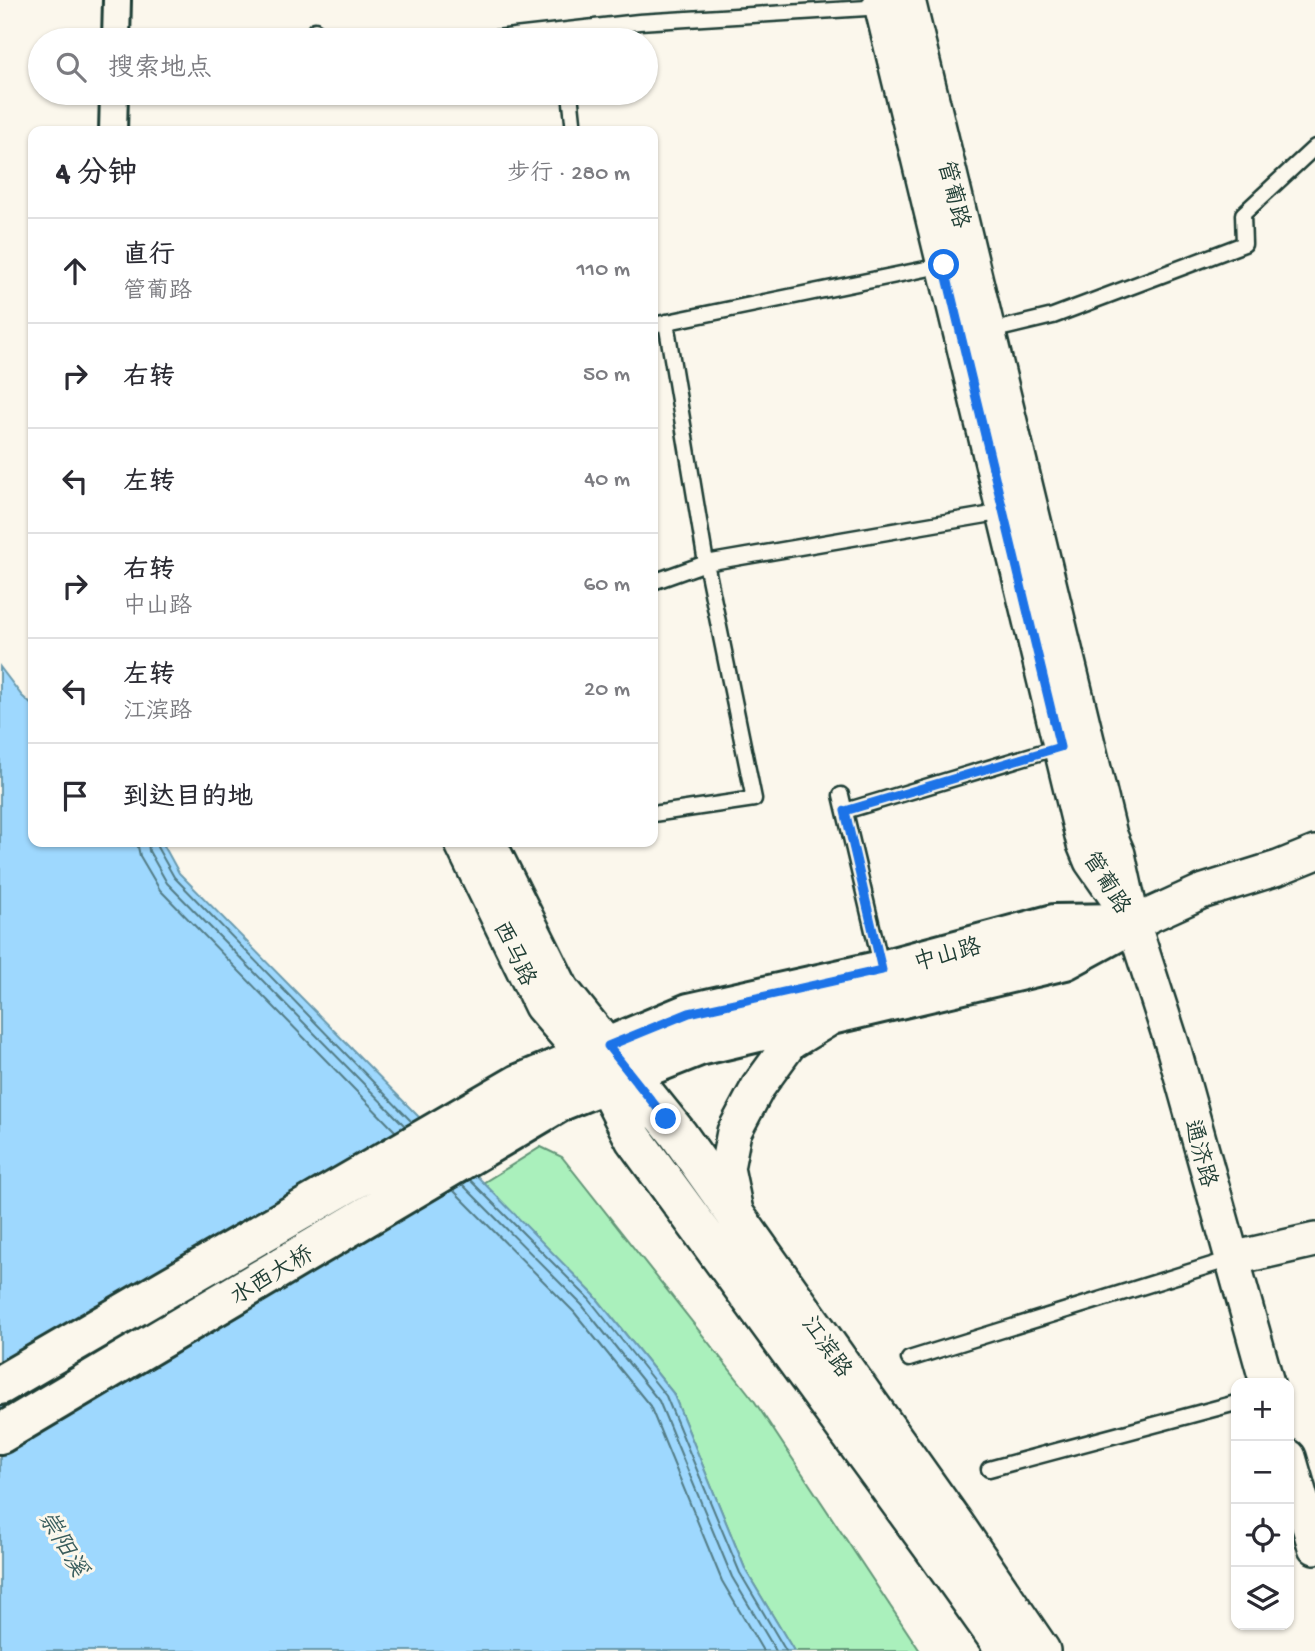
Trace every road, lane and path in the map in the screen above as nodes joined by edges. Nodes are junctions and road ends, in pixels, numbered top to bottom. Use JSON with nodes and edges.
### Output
{"nodes":[{"id":1,"x":117,"y":0,"type":"edge"},
{"id":2,"x":895,"y":3,"type":"edge"},
{"id":3,"x":116,"y":28,"type":"edge"},
{"id":4,"x":604,"y":28,"type":"edge"},
{"id":5,"x":114,"y":105,"type":"edge"},
{"id":6,"x":571,"y":105,"type":"edge"},
{"id":7,"x":113,"y":126,"type":"edge"},
{"id":8,"x":573,"y":126,"type":"edge"},
{"id":9,"x":1315,"y":147,"type":"edge"},
{"id":10,"x":957,"y":262,"type":"junction"},
{"id":11,"x":659,"y":324,"type":"edge"},
{"id":12,"x":974,"y":335,"type":"junction"},
{"id":13,"x":1016,"y":510,"type":"junction"},
{"id":14,"x":706,"y":563,"type":"junction"},
{"id":15,"x":658,"y":580,"type":"edge"},
{"id":16,"x":1073,"y":743,"type":"junction"},
{"id":17,"x":841,"y":795,"type":"dead end"},
{"id":18,"x":845,"y":811,"type":"junction"},
{"id":19,"x":658,"y":813,"type":"edge"},
{"id":20,"x":463,"y":847,"type":"edge"},
{"id":21,"x":491,"y":847,"type":"edge"},
{"id":22,"x":1315,"y":853,"type":"edge"},
{"id":23,"x":1133,"y":923,"type":"junction"},
{"id":24,"x":882,"y":970,"type":"junction"},
{"id":25,"x":838,"y":1013,"type":"junction"},
{"id":26,"x":607,"y":1065,"type":"junction"},
{"id":27,"x":533,"y":1097,"type":"junction"},
{"id":28,"x":737,"y":1218,"type":"junction"},
{"id":29,"x":1315,"y":1240,"type":"edge"},
{"id":30,"x":1231,"y":1259,"type":"junction"},
{"id":31,"x":909,"y":1359,"type":"dead end"},
{"id":32,"x":1266,"y":1378,"type":"edge"},
{"id":33,"x":0,"y":1385,"type":"edge"},
{"id":34,"x":1231,"y":1404,"type":"edge"},
{"id":35,"x":0,"y":1434,"type":"edge"},
{"id":36,"x":989,"y":1469,"type":"dead end"},
{"id":37,"x":1294,"y":1474,"type":"edge"},
{"id":38,"x":1315,"y":1546,"type":"edge"},
{"id":39,"x":1006,"y":1651,"type":"edge"},
{"id":40,"x":1041,"y":1651,"type":"edge"}],
"edges":[{"from":1,"to":3,"type":"street"},
{"from":2,"to":4,"type":"lane"},
{"from":2,"to":10,"type":"street","name":"管葡路"},
{"from":5,"to":7,"type":"street"},
{"from":6,"to":8,"type":"lane"},
{"from":9,"to":12,"type":"lane"},
{"from":10,"to":11,"type":"lane"},
{"from":10,"to":12,"type":"street","name":"管葡路"},
{"from":11,"to":14,"type":"lane"},
{"from":12,"to":13,"type":"street","name":"管葡路"},
{"from":13,"to":14,"type":"lane"},
{"from":13,"to":16,"type":"street","name":"管葡路"},
{"from":14,"to":15,"type":"lane"},
{"from":14,"to":19,"type":"lane"},
{"from":16,"to":18,"type":"lane"},
{"from":16,"to":23,"type":"street","name":"管葡路"},
{"from":17,"to":18,"type":"lane"},
{"from":18,"to":24,"type":"lane"},
{"from":20,"to":26,"type":"street","name":"西马路"},
{"from":21,"to":26,"type":"street","name":"西马路"},
{"from":22,"to":23,"type":"street","name":"中山路"},
{"from":23,"to":24,"type":"main road","name":"中山路"},
{"from":23,"to":25,"type":"main road","name":"中山路"},
{"from":23,"to":30,"type":"street","name":"通济路"},
{"from":24,"to":26,"type":"main road","name":"中山路"},
{"from":25,"to":26,"type":"main road","name":"中山路"},
{"from":25,"to":28,"type":"street"},
{"from":26,"to":27,"type":"main road","name":"中山路"},
{"from":26,"to":28,"type":"main road","name":"江滨路"},
{"from":26,"to":39,"type":"main road","name":"江滨路"},
{"from":27,"to":33,"type":"main road","name":"水西大桥"},
{"from":27,"to":35,"type":"main road","name":"水西大桥"},
{"from":28,"to":40,"type":"main road","name":"江滨路"},
{"from":29,"to":30,"type":"street"},
{"from":30,"to":31,"type":"lane"},
{"from":30,"to":32,"type":"street","name":"通济路"},
{"from":34,"to":36,"type":"lane"},
{"from":37,"to":38,"type":"street"}]}
